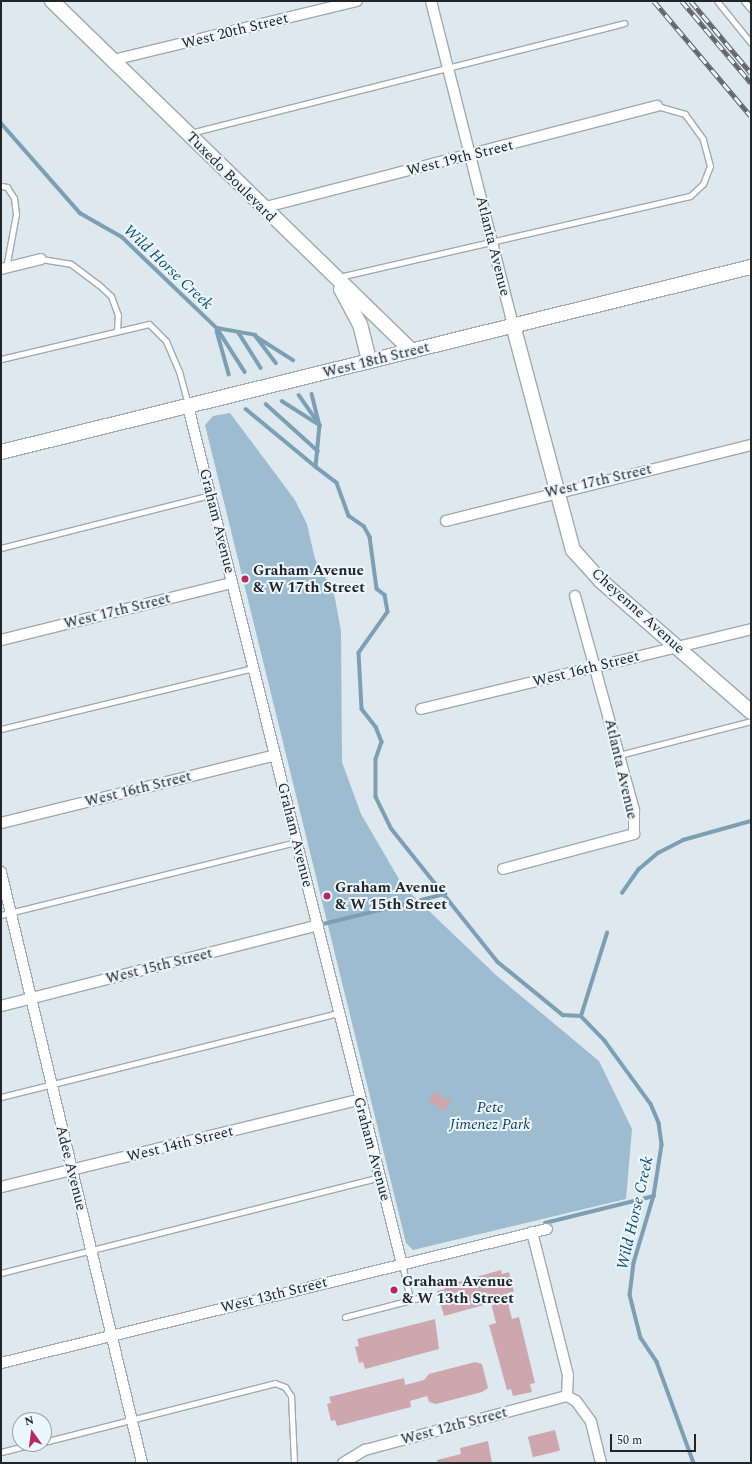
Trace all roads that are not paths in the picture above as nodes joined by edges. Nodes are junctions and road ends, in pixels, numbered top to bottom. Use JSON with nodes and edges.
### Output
{"nodes":[{"id":1,"x":52,"y":1,"type":"edge"},
{"id":2,"x":358,"y":1,"type":"edge"},
{"id":3,"x":431,"y":1,"type":"edge"},
{"id":4,"x":717,"y":1,"type":"edge"},
{"id":5,"x":744,"y":1,"type":"edge"},
{"id":6,"x":751,"y":9,"type":"edge"},
{"id":7,"x":624,"y":23,"type":"dead end"},
{"id":8,"x":751,"y":43,"type":"edge"},
{"id":9,"x":113,"y":60,"type":"junction"},
{"id":10,"x":448,"y":69,"type":"junction"},
{"id":11,"x":657,"y":106,"type":"joint"},
{"id":12,"x":187,"y":134,"type":"junction"},
{"id":13,"x":470,"y":155,"type":"junction"},
{"id":14,"x":1,"y":186,"type":"edge"},
{"id":15,"x":262,"y":208,"type":"junction"},
{"id":16,"x":492,"y":242,"type":"junction"},
{"id":17,"x":41,"y":259,"type":"joint"},
{"id":18,"x":751,"y":267,"type":"edge"},
{"id":19,"x":3,"y":268,"type":"edge"},
{"id":20,"x":334,"y":278,"type":"junction"},
{"id":21,"x":513,"y":325,"type":"junction"},
{"id":22,"x":117,"y":331,"type":"junction"},
{"id":23,"x":412,"y":351,"type":"junction"},
{"id":24,"x":1,"y":359,"type":"edge"},
{"id":25,"x":369,"y":361,"type":"junction"},
{"id":26,"x":188,"y":406,"type":"junction"},
{"id":27,"x":751,"y":445,"type":"edge"},
{"id":28,"x":1,"y":452,"type":"edge"},
{"id":29,"x":557,"y":491,"type":"junction"},
{"id":30,"x":210,"y":495,"type":"junction"},
{"id":31,"x":446,"y":521,"type":"dead end"},
{"id":32,"x":1,"y":548,"type":"edge"},
{"id":33,"x":232,"y":583,"type":"junction"},
{"id":34,"x":575,"y":596,"type":"dead end"},
{"id":35,"x":751,"y":629,"type":"edge"},
{"id":36,"x":1,"y":640,"type":"edge"},
{"id":37,"x":676,"y":646,"type":"junction"},
{"id":38,"x":253,"y":668,"type":"junction"},
{"id":39,"x":596,"y":669,"type":"junction"},
{"id":40,"x":421,"y":709,"type":"dead end"},
{"id":41,"x":751,"y":712,"type":"edge"},
{"id":42,"x":751,"y":721,"type":"edge"},
{"id":43,"x":1,"y":730,"type":"edge"},
{"id":44,"x":275,"y":755,"type":"junction"},
{"id":45,"x":619,"y":755,"type":"junction"},
{"id":46,"x":1,"y":823,"type":"edge"},
{"id":47,"x":297,"y":842,"type":"junction"},
{"id":48,"x":503,"y":868,"type":"dead end"},
{"id":49,"x":1,"y":872,"type":"edge"},
{"id":50,"x":6,"y":914,"type":"edge"},
{"id":51,"x":318,"y":925,"type":"junction"},
{"id":52,"x":30,"y":999,"type":"junction"},
{"id":53,"x":1,"y":1006,"type":"edge"},
{"id":54,"x":339,"y":1013,"type":"junction"},
{"id":55,"x":51,"y":1085,"type":"junction"},
{"id":56,"x":1,"y":1097,"type":"edge"},
{"id":57,"x":359,"y":1100,"type":"junction"},
{"id":58,"x":72,"y":1171,"type":"junction"},
{"id":59,"x":380,"y":1178,"type":"junction"},
{"id":60,"x":1,"y":1187,"type":"edge"},
{"id":61,"x":547,"y":1229,"type":"dead end"},
{"id":62,"x":532,"y":1232,"type":"junction"},
{"id":63,"x":92,"y":1251,"type":"junction"},
{"id":64,"x":402,"y":1264,"type":"junction"},
{"id":65,"x":1,"y":1273,"type":"edge"},
{"id":66,"x":426,"y":1296,"type":"dead end"},
{"id":67,"x":410,"y":1300,"type":"junction"},
{"id":68,"x":345,"y":1317,"type":"dead end"},
{"id":69,"x":113,"y":1335,"type":"junction"},
{"id":70,"x":1,"y":1363,"type":"edge"},
{"id":71,"x":567,"y":1396,"type":"junction"},
{"id":72,"x":132,"y":1420,"type":"junction"},
{"id":73,"x":52,"y":1440,"type":"edge"},
{"id":74,"x":12,"y":1449,"type":"edge"},
{"id":75,"x":1,"y":1452,"type":"edge"},
{"id":76,"x":142,"y":1463,"type":"edge"},
{"id":77,"x":294,"y":1463,"type":"edge"},
{"id":78,"x":343,"y":1463,"type":"edge"},
{"id":79,"x":601,"y":1463,"type":"edge"}],
"edges":[{"from":1,"to":9,"type":"street","name":"Tuxedo Boulevard"},
{"from":2,"to":9,"type":"street","name":"West 20th Street"},
{"from":3,"to":10,"type":"street","name":"Atlanta Avenue"},
{"from":4,"to":8,"type":"lane"},
{"from":5,"to":6,"type":"lane"},
{"from":7,"to":10,"type":"lane"},
{"from":9,"to":12,"type":"street","name":"Tuxedo Boulevard"},
{"from":10,"to":12,"type":"lane"},
{"from":10,"to":13,"type":"street","name":"Atlanta Avenue"},
{"from":11,"to":13,"type":"street","name":"West 19th Street"},
{"from":11,"to":16,"type":"lane"},
{"from":12,"to":15,"type":"street","name":"Tuxedo Boulevard"},
{"from":13,"to":15,"type":"street","name":"West 19th Street"},
{"from":13,"to":16,"type":"street","name":"Atlanta Avenue"},
{"from":14,"to":19,"type":"lane"},
{"from":15,"to":20,"type":"street","name":"Tuxedo Boulevard"},
{"from":16,"to":20,"type":"lane"},
{"from":16,"to":21,"type":"street","name":"Atlanta Avenue"},
{"from":17,"to":19,"type":"street"},
{"from":17,"to":22,"type":"lane"},
{"from":18,"to":21,"type":"street","name":"West 18th Street"},
{"from":20,"to":23,"type":"street","name":"Tuxedo Boulevard"},
{"from":20,"to":25,"type":"street"},
{"from":21,"to":23,"type":"street","name":"West 18th Street"},
{"from":21,"to":29,"type":"street","name":"Atlanta Avenue"},
{"from":22,"to":24,"type":"lane"},
{"from":22,"to":26,"type":"lane"},
{"from":23,"to":25,"type":"street","name":"West 18th Street"},
{"from":25,"to":26,"type":"street","name":"West 18th Street"},
{"from":26,"to":28,"type":"street","name":"West 18th Street"},
{"from":26,"to":30,"type":"street","name":"Graham Avenue"},
{"from":27,"to":29,"type":"street","name":"West 17th Street"},
{"from":29,"to":31,"type":"street","name":"West 17th Street"},
{"from":29,"to":37,"type":"street","name":"Cheyenne Avenue"},
{"from":30,"to":32,"type":"lane"},
{"from":30,"to":33,"type":"street","name":"Graham Avenue"},
{"from":33,"to":36,"type":"street","name":"West 17th Street"},
{"from":33,"to":38,"type":"street","name":"Graham Avenue"},
{"from":34,"to":39,"type":"street","name":"Atlanta Avenue"},
{"from":35,"to":37,"type":"street","name":"West 16th Street"},
{"from":37,"to":39,"type":"street","name":"West 16th Street"},
{"from":37,"to":41,"type":"street","name":"Cheyenne Avenue"},
{"from":38,"to":43,"type":"lane"},
{"from":38,"to":44,"type":"street","name":"Graham Avenue"},
{"from":39,"to":40,"type":"street","name":"West 16th Street"},
{"from":39,"to":45,"type":"street","name":"Atlanta Avenue"},
{"from":42,"to":45,"type":"lane"},
{"from":44,"to":46,"type":"street","name":"West 16th Street"},
{"from":44,"to":47,"type":"street","name":"Graham Avenue"},
{"from":45,"to":48,"type":"street","name":"Atlanta Avenue"},
{"from":47,"to":50,"type":"lane"},
{"from":47,"to":51,"type":"street","name":"Graham Avenue"},
{"from":49,"to":50,"type":"street","name":"Adee Avenue"},
{"from":50,"to":52,"type":"street","name":"Adee Avenue"},
{"from":51,"to":52,"type":"street","name":"West 15th Street"},
{"from":51,"to":54,"type":"street","name":"Graham Avenue"},
{"from":52,"to":53,"type":"street","name":"West 15th Street"},
{"from":52,"to":55,"type":"street","name":"Adee Avenue"},
{"from":54,"to":55,"type":"lane"},
{"from":54,"to":57,"type":"street","name":"Graham Avenue"},
{"from":55,"to":56,"type":"lane"},
{"from":55,"to":58,"type":"street","name":"Adee Avenue"},
{"from":57,"to":58,"type":"street","name":"West 14th Street"},
{"from":57,"to":59,"type":"street","name":"Graham Avenue"},
{"from":58,"to":60,"type":"street","name":"West 14th Street"},
{"from":58,"to":63,"type":"street","name":"Adee Avenue"},
{"from":59,"to":63,"type":"lane"},
{"from":59,"to":64,"type":"street","name":"Graham Avenue"},
{"from":61,"to":62,"type":"street","name":"West 13th Street"},
{"from":62,"to":64,"type":"street","name":"West 13th Street"},
{"from":62,"to":71,"type":"street"},
{"from":63,"to":65,"type":"lane"},
{"from":63,"to":69,"type":"street","name":"Adee Avenue"},
{"from":64,"to":67,"type":"lane"},
{"from":64,"to":69,"type":"street","name":"West 13th Street"},
{"from":66,"to":67,"type":"lane"},
{"from":67,"to":68,"type":"lane"},
{"from":69,"to":70,"type":"street","name":"West 13th Street"},
{"from":69,"to":72,"type":"street","name":"Adee Avenue"},
{"from":71,"to":78,"type":"street","name":"West 12th Street"},
{"from":71,"to":79,"type":"street"},
{"from":72,"to":73,"type":"lane"},
{"from":72,"to":76,"type":"street","name":"Adee Avenue"},
{"from":72,"to":77,"type":"lane"},
{"from":74,"to":75,"type":"lane"}]}
